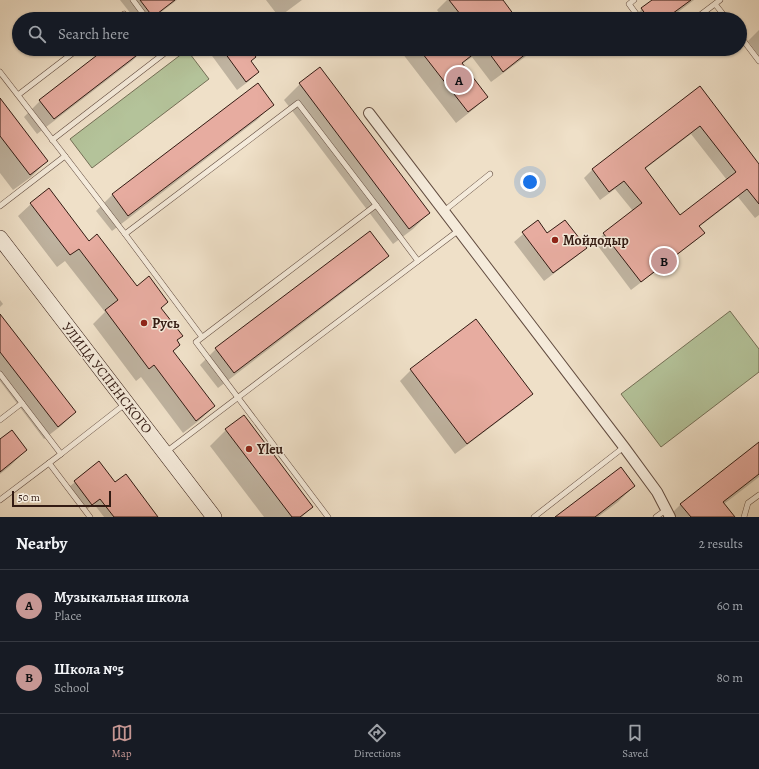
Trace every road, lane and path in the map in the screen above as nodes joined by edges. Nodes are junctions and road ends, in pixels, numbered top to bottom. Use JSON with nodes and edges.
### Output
{"nodes":[{"id":1,"x":133,"y":0,"type":"edge"},
{"id":2,"x":634,"y":0,"type":"edge"},
{"id":3,"x":720,"y":0,"type":"edge"},
{"id":4,"x":627,"y":2,"type":"edge"},
{"id":5,"x":715,"y":4,"type":"junction"},
{"id":6,"x":142,"y":12,"type":"edge"},
{"id":7,"x":635,"y":12,"type":"edge"},
{"id":8,"x":704,"y":12,"type":"edge"},
{"id":9,"x":721,"y":12,"type":"edge"},
{"id":10,"x":747,"y":45,"type":"edge"},
{"id":11,"x":69,"y":56,"type":"edge"},
{"id":12,"x":161,"y":56,"type":"edge"},
{"id":13,"x":759,"y":61,"type":"edge"},
{"id":14,"x":0,"y":72,"type":"edge"},
{"id":15,"x":18,"y":95,"type":"junction"},
{"id":16,"x":369,"y":113,"type":"dead end"},
{"id":17,"x":52,"y":140,"type":"junction"},
{"id":18,"x":65,"y":156,"type":"junction"},
{"id":19,"x":490,"y":174,"type":"dead end"},
{"id":20,"x":376,"y":205,"type":"junction"},
{"id":21,"x":0,"y":206,"type":"edge"},
{"id":22,"x":444,"y":211,"type":"junction"},
{"id":23,"x":459,"y":230,"type":"junction"},
{"id":24,"x":125,"y":234,"type":"junction"},
{"id":25,"x":0,"y":238,"type":"edge"},
{"id":26,"x":418,"y":261,"type":"junction"},
{"id":27,"x":202,"y":337,"type":"junction"},
{"id":28,"x":0,"y":374,"type":"edge"},
{"id":29,"x":238,"y":398,"type":"junction"},
{"id":30,"x":22,"y":403,"type":"junction"},
{"id":31,"x":127,"y":403,"type":"junction"},
{"id":32,"x":0,"y":420,"type":"edge"},
{"id":33,"x":624,"y":447,"type":"junction"},
{"id":34,"x":165,"y":453,"type":"junction"},
{"id":35,"x":61,"y":454,"type":"junction"},
{"id":36,"x":49,"y":463,"type":"junction"},
{"id":37,"x":759,"y":495,"type":"edge"},
{"id":38,"x":0,"y":500,"type":"edge"},
{"id":39,"x":669,"y":513,"type":"edge"},
{"id":40,"x":90,"y":517,"type":"edge"},
{"id":41,"x":214,"y":517,"type":"edge"},
{"id":42,"x":328,"y":517,"type":"edge"},
{"id":43,"x":534,"y":517,"type":"edge"},
{"id":44,"x":656,"y":517,"type":"edge"},
{"id":45,"x":744,"y":517,"type":"edge"}],
"edges":[{"from":1,"to":6,"type":"lane"},
{"from":2,"to":4,"type":"lane"},
{"from":3,"to":5,"type":"lane"},
{"from":4,"to":7,"type":"lane"},
{"from":5,"to":8,"type":"lane"},
{"from":5,"to":9,"type":"lane"},
{"from":10,"to":13,"type":"lane"},
{"from":11,"to":15,"type":"lane"},
{"from":12,"to":17,"type":"lane"},
{"from":14,"to":15,"type":"lane"},
{"from":15,"to":17,"type":"lane"},
{"from":16,"to":22,"type":"street"},
{"from":17,"to":18,"type":"lane"},
{"from":18,"to":21,"type":"lane"},
{"from":18,"to":24,"type":"lane"},
{"from":19,"to":22,"type":"lane"},
{"from":20,"to":24,"type":"lane"},
{"from":20,"to":26,"type":"lane"},
{"from":20,"to":27,"type":"lane"},
{"from":22,"to":23,"type":"street"},
{"from":23,"to":26,"type":"lane"},
{"from":23,"to":33,"type":"street"},
{"from":24,"to":27,"type":"lane"},
{"from":25,"to":31,"type":"street","name":"УЛИЦА УСПЕНСКОГО"},
{"from":26,"to":29,"type":"lane"},
{"from":27,"to":29,"type":"lane"},
{"from":28,"to":30,"type":"lane"},
{"from":29,"to":34,"type":"lane"},
{"from":29,"to":42,"type":"lane"},
{"from":30,"to":32,"type":"lane"},
{"from":30,"to":35,"type":"lane"},
{"from":31,"to":34,"type":"street","name":"УЛИЦА УСПЕНСКОГО"},
{"from":31,"to":35,"type":"lane"},
{"from":33,"to":39,"type":"street"},
{"from":33,"to":43,"type":"lane"},
{"from":34,"to":41,"type":"street","name":"УЛИЦА УСПЕНСКОГО"},
{"from":35,"to":36,"type":"lane"},
{"from":36,"to":38,"type":"lane"},
{"from":36,"to":40,"type":"lane"},
{"from":37,"to":45,"type":"lane"},
{"from":39,"to":44,"type":"lane"}]}
